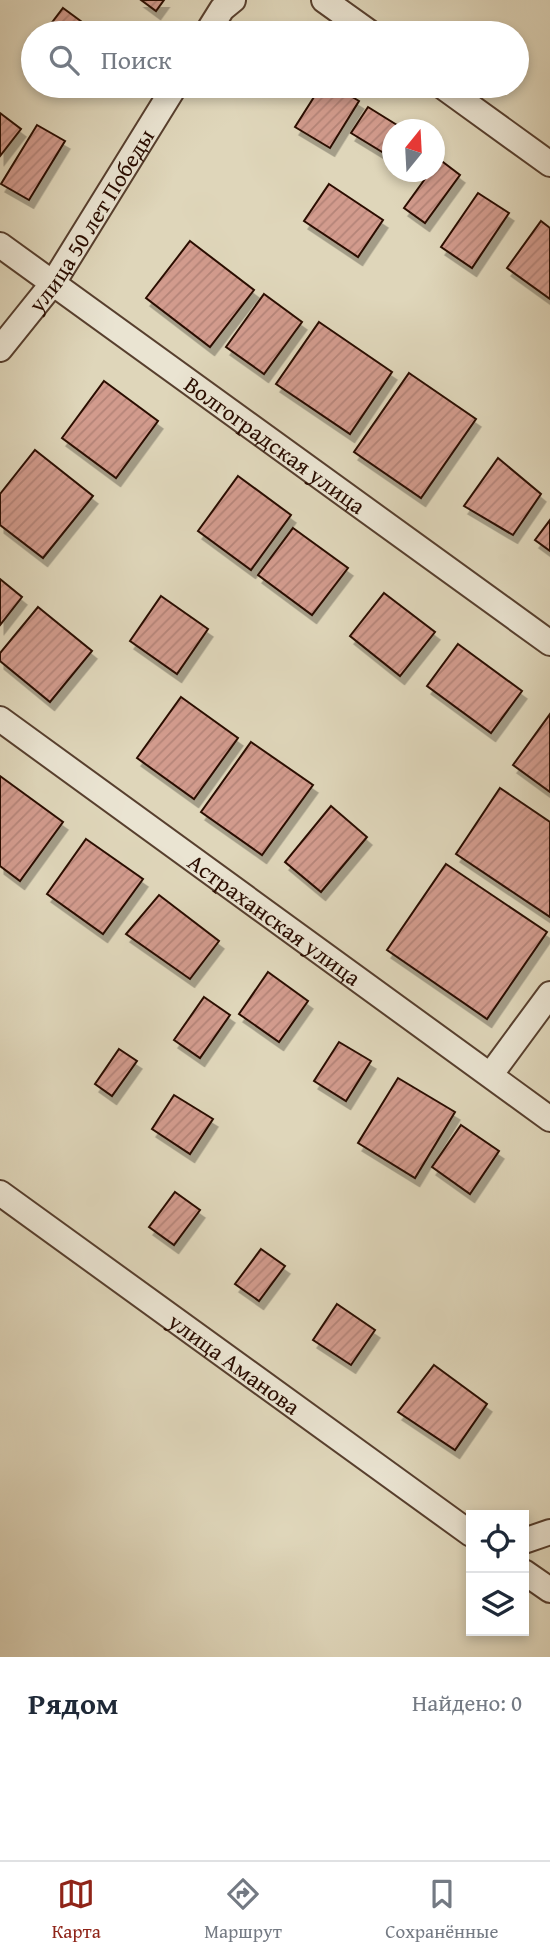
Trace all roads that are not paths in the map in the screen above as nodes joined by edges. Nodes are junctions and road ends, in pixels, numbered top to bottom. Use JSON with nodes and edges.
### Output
{"nodes":[{"id":1,"x":233,"y":0,"type":"edge"},
{"id":2,"x":324,"y":0,"type":"edge"},
{"id":3,"x":214,"y":21,"type":"edge"},
{"id":4,"x":353,"y":21,"type":"edge"},
{"id":5,"x":167,"y":98,"type":"edge"},
{"id":6,"x":459,"y":98,"type":"edge"},
{"id":7,"x":550,"y":164,"type":"edge"},
{"id":8,"x":0,"y":245,"type":"edge"},
{"id":9,"x":53,"y":283,"type":"junction"},
{"id":10,"x":0,"y":349,"type":"edge"},
{"id":11,"x":550,"y":643,"type":"edge"},
{"id":12,"x":0,"y":719,"type":"edge"},
{"id":13,"x":550,"y":995,"type":"edge"},
{"id":14,"x":491,"y":1074,"type":"junction"},
{"id":15,"x":550,"y":1119,"type":"edge"},
{"id":16,"x":0,"y":1193,"type":"edge"},
{"id":17,"x":466,"y":1530,"type":"edge"},
{"id":18,"x":550,"y":1532,"type":"edge"},
{"id":19,"x":529,"y":1539,"type":"edge"},
{"id":20,"x":525,"y":1573,"type":"edge"},
{"id":21,"x":550,"y":1590,"type":"edge"}],
"edges":[{"from":1,"to":3,"type":"street"},
{"from":2,"to":4,"type":"street"},
{"from":5,"to":9,"type":"street","name":"улица 50 лет Победы"},
{"from":6,"to":7,"type":"street"},
{"from":8,"to":9,"type":"street","name":"Волгоградская улица"},
{"from":9,"to":10,"type":"street","name":"улица 50 лет Победы"},
{"from":9,"to":11,"type":"street","name":"Волгоградская улица"},
{"from":12,"to":14,"type":"street","name":"Астраханская улица"},
{"from":13,"to":14,"type":"street"},
{"from":14,"to":15,"type":"street","name":"Астраханская улица"},
{"from":16,"to":17,"type":"street","name":"улица Аманова"},
{"from":18,"to":19,"type":"street"},
{"from":20,"to":21,"type":"street"}]}
